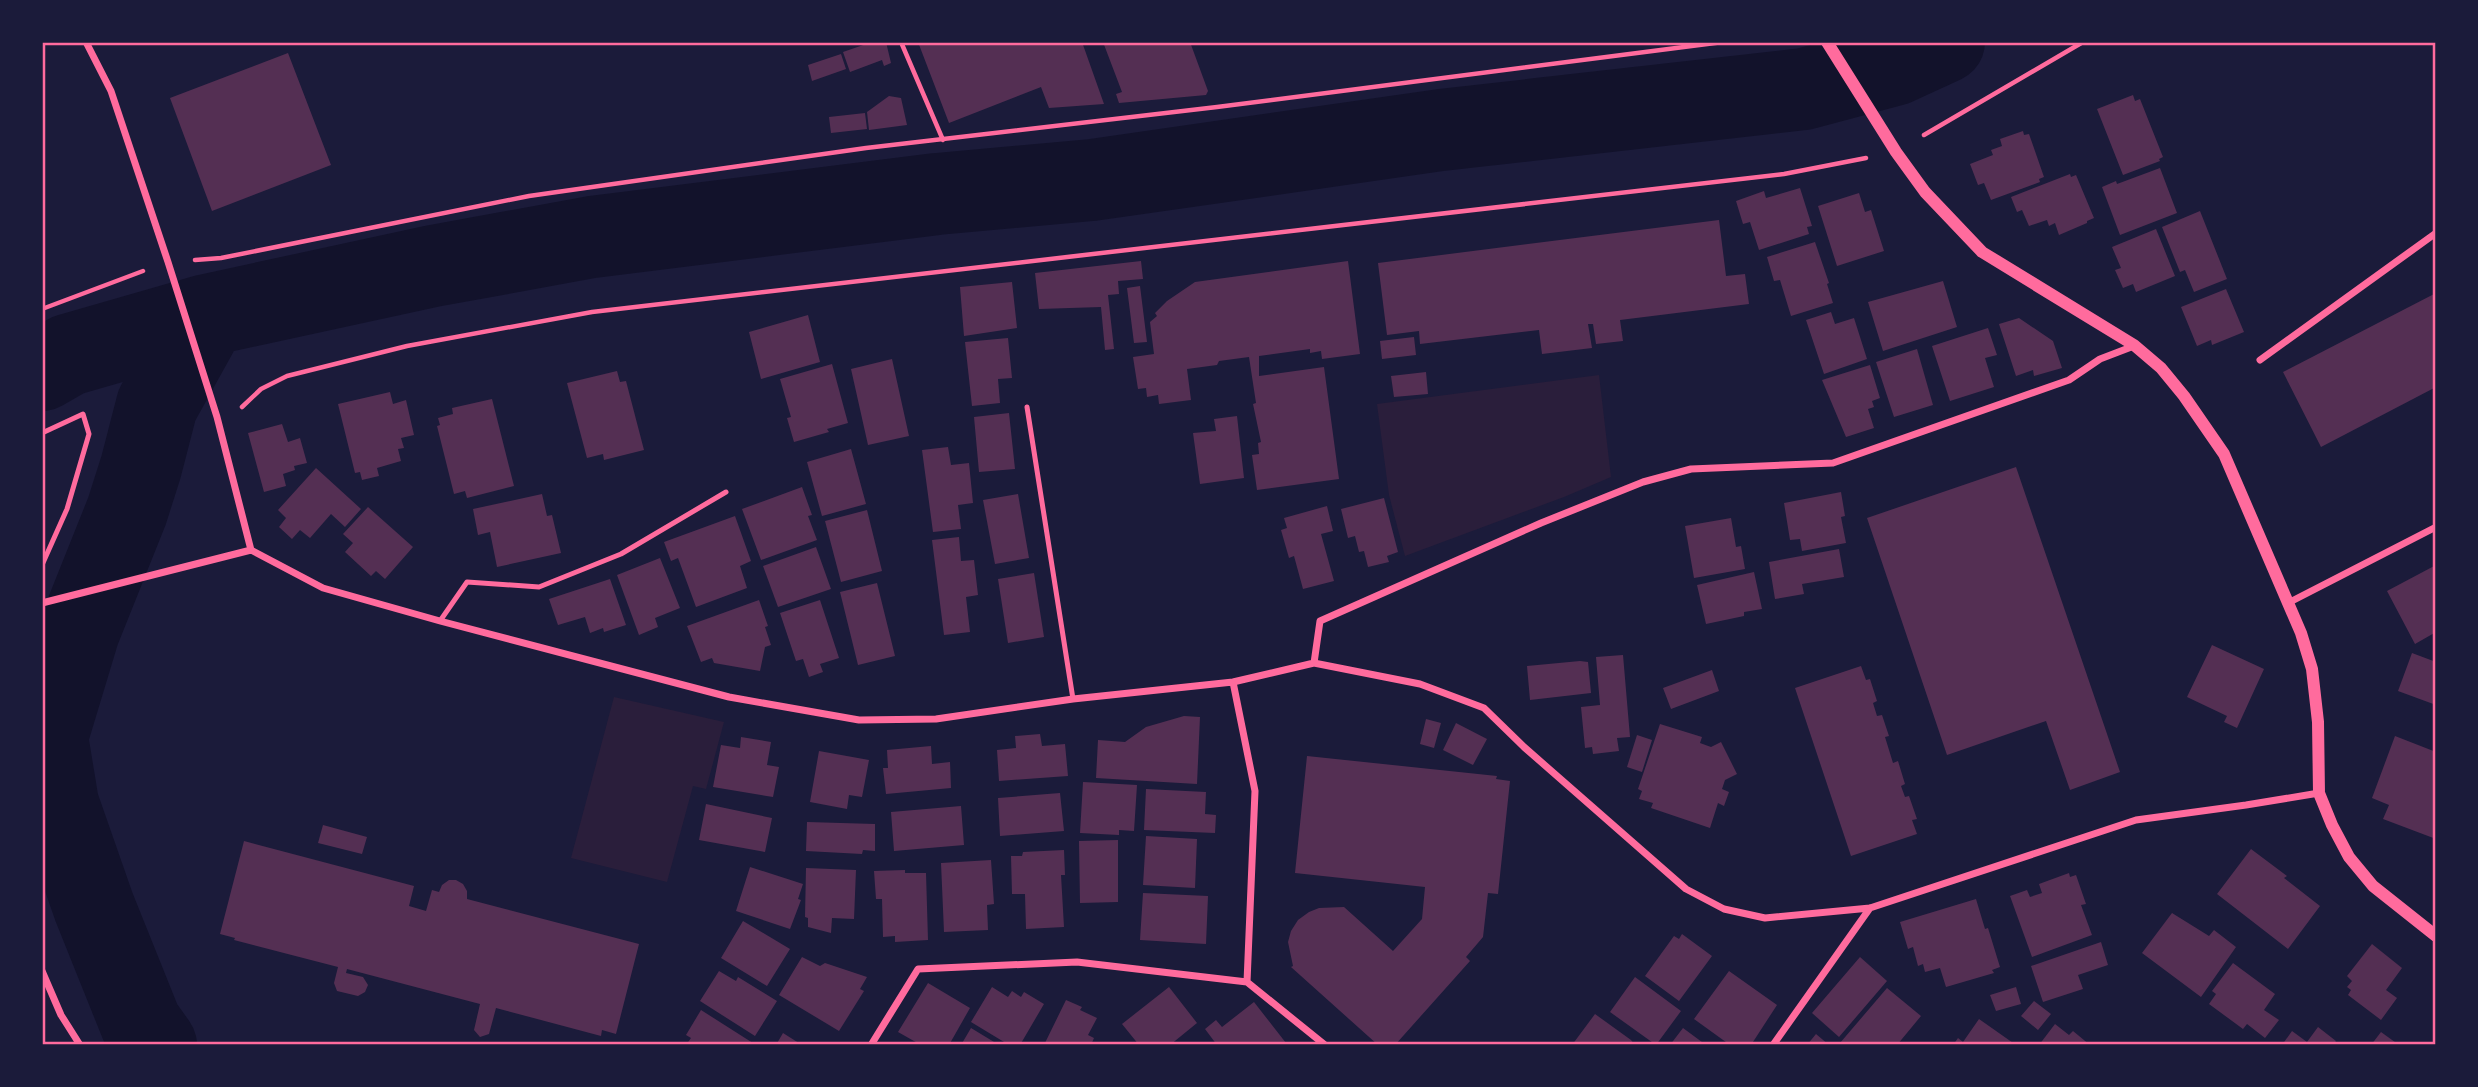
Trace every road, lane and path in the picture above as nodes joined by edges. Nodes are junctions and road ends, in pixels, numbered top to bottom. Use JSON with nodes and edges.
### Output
{"nodes":[{"id":1,"x":86,"y":42,"type":"edge"},
{"id":2,"x":901,"y":42,"type":"edge"},
{"id":3,"x":1723,"y":42,"type":"edge"},
{"id":4,"x":1827,"y":42,"type":"edge"},
{"id":5,"x":2083,"y":42,"type":"edge"},
{"id":6,"x":1924,"y":135,"type":"dead end"},
{"id":7,"x":943,"y":140,"type":"junction"},
{"id":8,"x":1867,"y":158,"type":"dead end"},
{"id":9,"x":2436,"y":233,"type":"edge"},
{"id":10,"x":167,"y":262,"type":"junction"},
{"id":11,"x":42,"y":309,"type":"edge"},
{"id":12,"x":2134,"y":345,"type":"junction"},
{"id":13,"x":2260,"y":360,"type":"dead end"},
{"id":14,"x":1027,"y":407,"type":"dead end"},
{"id":15,"x":220,"y":428,"type":"junction"},
{"id":16,"x":42,"y":433,"type":"edge"},
{"id":17,"x":726,"y":492,"type":"dead end"},
{"id":18,"x":2436,"y":527,"type":"edge"},
{"id":19,"x":251,"y":550,"type":"junction"},
{"id":20,"x":42,"y":565,"type":"edge"},
{"id":21,"x":42,"y":603,"type":"edge"},
{"id":22,"x":2288,"y":603,"type":"junction"},
{"id":23,"x":440,"y":621,"type":"junction"},
{"id":24,"x":1314,"y":663,"type":"junction"},
{"id":25,"x":1233,"y":682,"type":"junction"},
{"id":26,"x":1073,"y":699,"type":"junction"},
{"id":27,"x":2319,"y":793,"type":"junction"},
{"id":28,"x":1870,"y":908,"type":"junction"},
{"id":29,"x":2436,"y":936,"type":"edge"},
{"id":30,"x":42,"y":971,"type":"edge"},
{"id":31,"x":1247,"y":982,"type":"junction"},
{"id":32,"x":80,"y":1045,"type":"edge"},
{"id":33,"x":871,"y":1045,"type":"edge"},
{"id":34,"x":1325,"y":1045,"type":"edge"},
{"id":35,"x":1773,"y":1045,"type":"edge"}],
"edges":[{"from":1,"to":10,"type":"street"},
{"from":2,"to":7,"type":"path"},
{"from":3,"to":7,"type":"path"},
{"from":4,"to":12,"type":"street"},
{"from":5,"to":6,"type":"path"},
{"from":7,"to":10,"type":"path"},
{"from":8,"to":15,"type":"path"},
{"from":9,"to":13,"type":"street"},
{"from":10,"to":11,"type":"path"},
{"from":10,"to":15,"type":"street"},
{"from":12,"to":22,"type":"street"},
{"from":12,"to":24,"type":"street"},
{"from":14,"to":26,"type":"lane"},
{"from":15,"to":19,"type":"street"},
{"from":16,"to":20,"type":"lane"},
{"from":17,"to":23,"type":"lane"},
{"from":18,"to":22,"type":"street"},
{"from":19,"to":21,"type":"street"},
{"from":19,"to":23,"type":"street"},
{"from":22,"to":27,"type":"street"},
{"from":23,"to":26,"type":"street"},
{"from":24,"to":25,"type":"street"},
{"from":24,"to":28,"type":"street"},
{"from":25,"to":26,"type":"street"},
{"from":25,"to":31,"type":"street"},
{"from":27,"to":28,"type":"street"},
{"from":27,"to":29,"type":"street"},
{"from":28,"to":35,"type":"street"},
{"from":30,"to":32,"type":"street"},
{"from":31,"to":33,"type":"street"},
{"from":31,"to":34,"type":"street"}]}
